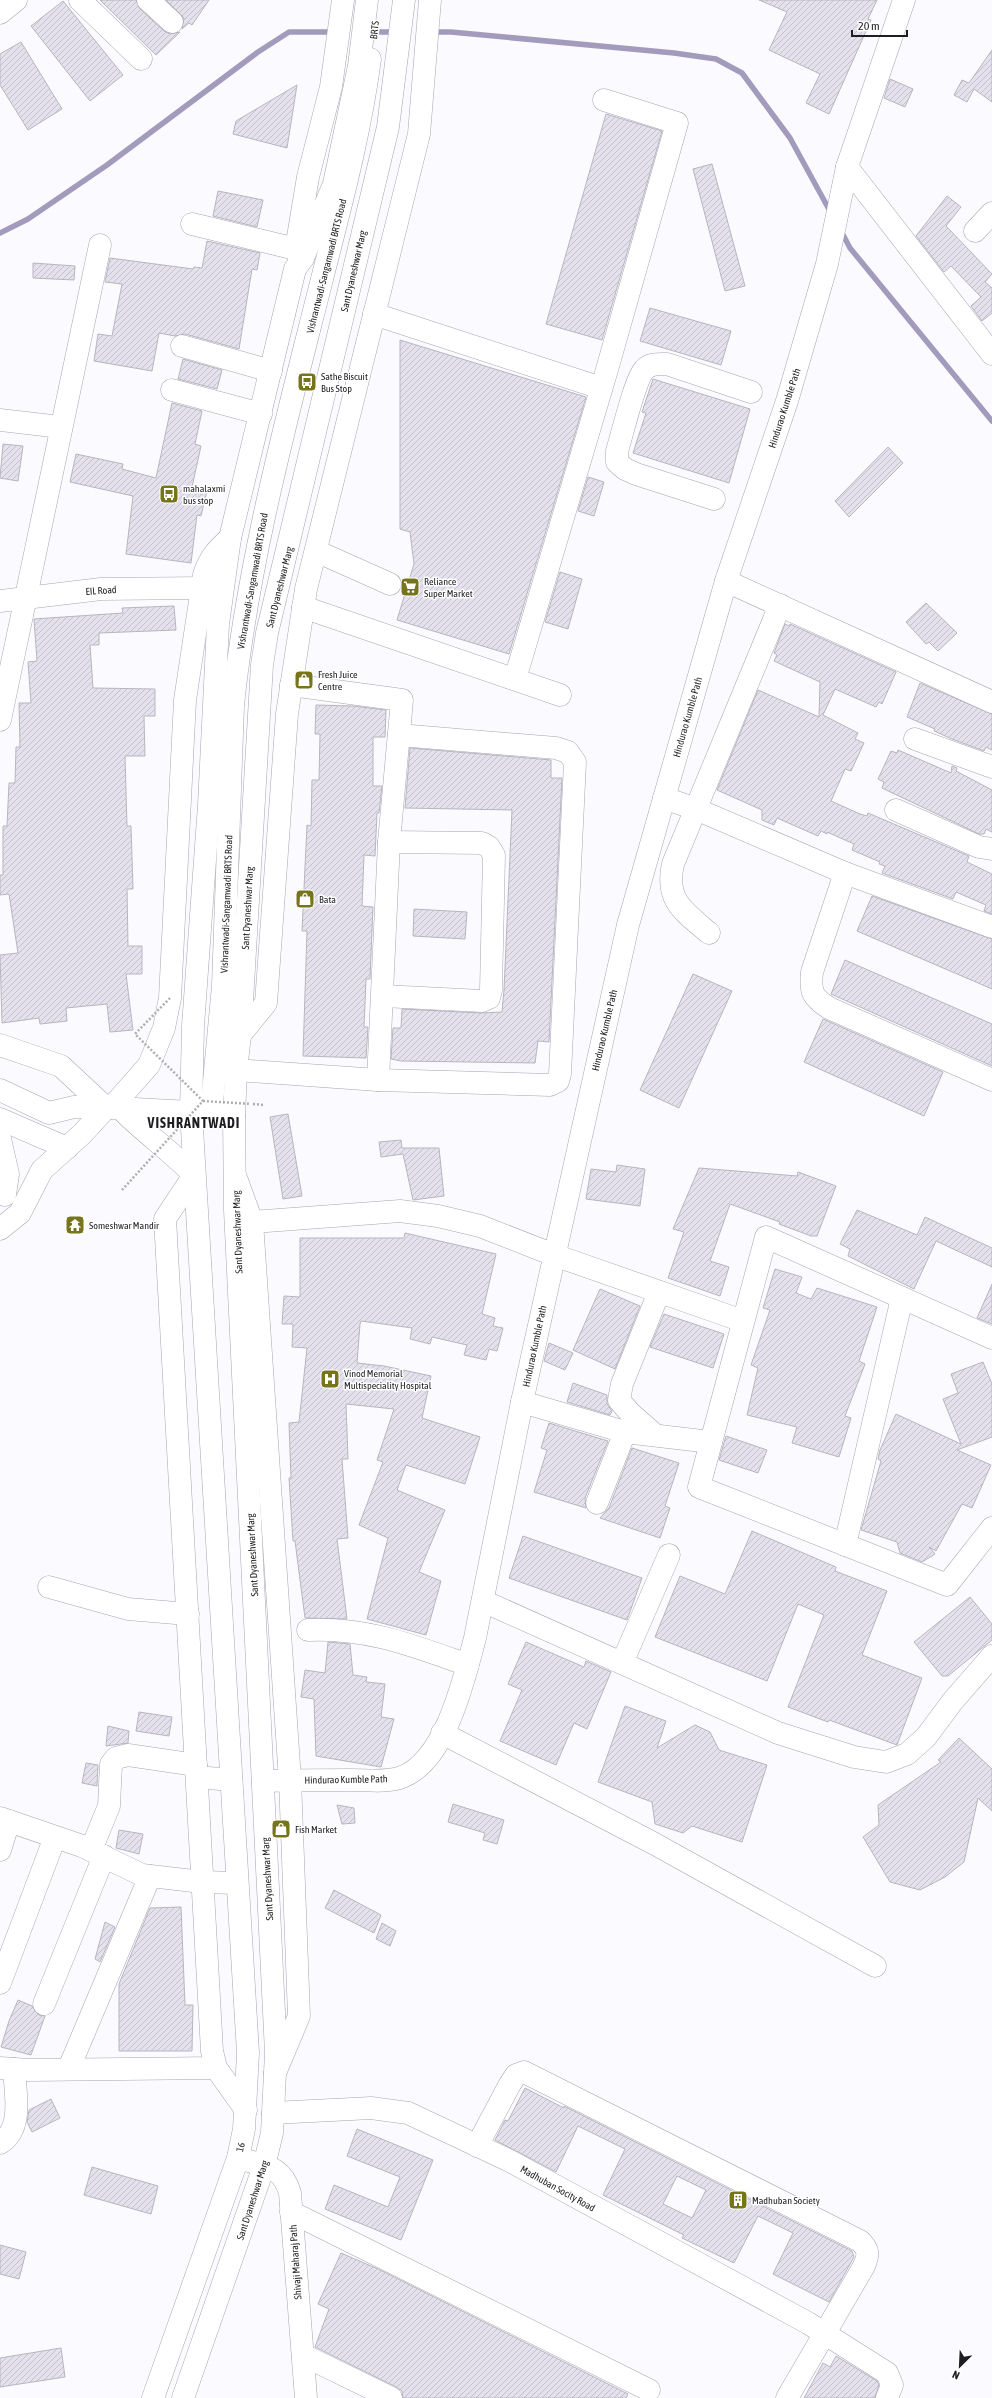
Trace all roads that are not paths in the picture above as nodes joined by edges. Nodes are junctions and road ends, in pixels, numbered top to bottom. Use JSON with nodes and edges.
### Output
{"nodes":[{"id":1,"x":16,"y":0,"type":"edge"},
{"id":2,"x":80,"y":0,"type":"edge"},
{"id":3,"x":148,"y":0,"type":"edge"},
{"id":4,"x":343,"y":0,"type":"edge"},
{"id":5,"x":367,"y":0,"type":"edge"},
{"id":6,"x":377,"y":0,"type":"edge"},
{"id":7,"x":404,"y":0,"type":"edge"},
{"id":8,"x":430,"y":0,"type":"edge"},
{"id":9,"x":904,"y":0,"type":"edge"},
{"id":10,"x":0,"y":13,"type":"edge"},
{"id":11,"x":172,"y":22,"type":"dead end"},
{"id":12,"x":141,"y":60,"type":"dead end"},
{"id":13,"x":364,"y":63,"type":"junction"},
{"id":14,"x":604,"y":100,"type":"dead end"},
{"id":15,"x":847,"y":167,"type":"junction"},
{"id":16,"x":992,"y":213,"type":"edge"},
{"id":17,"x":192,"y":224,"type":"dead end"},
{"id":18,"x":975,"y":231,"type":"dead end"},
{"id":19,"x":100,"y":245,"type":"dead end"},
{"id":20,"x":299,"y":254,"type":"junction"},
{"id":21,"x":374,"y":314,"type":"junction"},
{"id":22,"x":182,"y":346,"type":"dead end"},
{"id":23,"x":992,"y":354,"type":"edge"},
{"id":24,"x":271,"y":371,"type":"junction"},
{"id":25,"x":604,"y":380,"type":"junction"},
{"id":26,"x":639,"y":382,"type":"junction"},
{"id":27,"x":172,"y":390,"type":"dead end"},
{"id":28,"x":750,"y":392,"type":"dead end"},
{"id":29,"x":261,"y":414,"type":"junction"},
{"id":30,"x":0,"y":420,"type":"edge"},
{"id":31,"x":61,"y":427,"type":"junction"},
{"id":32,"x":714,"y":499,"type":"dead end"},
{"id":33,"x":230,"y":538,"type":"junction"},
{"id":34,"x":316,"y":551,"type":"junction"},
{"id":35,"x":726,"y":581,"type":"junction"},
{"id":36,"x":390,"y":584,"type":"dead end"},
{"id":37,"x":203,"y":588,"type":"junction"},
{"id":38,"x":24,"y":598,"type":"junction"},
{"id":39,"x":0,"y":601,"type":"edge"},
{"id":40,"x":780,"y":605,"type":"junction"},
{"id":41,"x":303,"y":607,"type":"junction"},
{"id":42,"x":514,"y":679,"type":"junction"},
{"id":43,"x":291,"y":685,"type":"junction"},
{"id":44,"x":560,"y":695,"type":"dead end"},
{"id":45,"x":992,"y":702,"type":"edge"},
{"id":46,"x":0,"y":720,"type":"edge"},
{"id":47,"x":399,"y":735,"type":"junction"},
{"id":48,"x":915,"y":739,"type":"dead end"},
{"id":49,"x":992,"y":767,"type":"edge"},
{"id":50,"x":664,"y":798,"type":"junction"},
{"id":51,"x":696,"y":809,"type":"junction"},
{"id":52,"x":896,"y":810,"type":"dead end"},
{"id":53,"x":389,"y":842,"type":"junction"},
{"id":54,"x":992,"y":849,"type":"edge"},
{"id":55,"x":845,"y":873,"type":"junction"},
{"id":56,"x":992,"y":927,"type":"edge"},
{"id":57,"x":709,"y":933,"type":"dead end"},
{"id":58,"x":383,"y":996,"type":"junction"},
{"id":59,"x":240,"y":1035,"type":"junction"},
{"id":60,"x":1,"y":1041,"type":"edge"},
{"id":61,"x":236,"y":1070,"type":"junction"},
{"id":62,"x":378,"y":1080,"type":"junction"},
{"id":63,"x":992,"y":1080,"type":"edge"},
{"id":64,"x":0,"y":1090,"type":"edge"},
{"id":65,"x":112,"y":1108,"type":"junction"},
{"id":66,"x":202,"y":1109,"type":"junction"},
{"id":67,"x":234,"y":1116,"type":"junction"},
{"id":68,"x":0,"y":1119,"type":"edge"},
{"id":69,"x":0,"y":1139,"type":"edge"},
{"id":70,"x":67,"y":1148,"type":"junction"},
{"id":71,"x":194,"y":1175,"type":"junction"},
{"id":72,"x":235,"y":1175,"type":"junction"},
{"id":73,"x":34,"y":1182,"type":"junction"},
{"id":74,"x":3,"y":1197,"type":"edge"},
{"id":75,"x":252,"y":1222,"type":"junction"},
{"id":76,"x":0,"y":1229,"type":"edge"},
{"id":77,"x":554,"y":1255,"type":"junction"},
{"id":78,"x":659,"y":1292,"type":"junction"},
{"id":79,"x":902,"y":1298,"type":"junction"},
{"id":80,"x":743,"y":1321,"type":"junction"},
{"id":81,"x":992,"y":1338,"type":"edge"},
{"id":82,"x":522,"y":1402,"type":"junction"},
{"id":83,"x":625,"y":1432,"type":"junction"},
{"id":84,"x":655,"y":1435,"type":"junction"},
{"id":85,"x":711,"y":1442,"type":"junction"},
{"id":86,"x":597,"y":1503,"type":"dead end"},
{"id":87,"x":992,"y":1528,"type":"edge"},
{"id":88,"x":845,"y":1545,"type":"junction"},
{"id":89,"x":669,"y":1555,"type":"dead end"},
{"id":90,"x":49,"y":1587,"type":"dead end"},
{"id":91,"x":483,"y":1601,"type":"junction"},
{"id":92,"x":188,"y":1614,"type":"junction"},
{"id":93,"x":308,"y":1630,"type":"dead end"},
{"id":94,"x":992,"y":1656,"type":"edge"},
{"id":95,"x":622,"y":1664,"type":"junction"},
{"id":96,"x":468,"y":1665,"type":"junction"},
{"id":97,"x":442,"y":1733,"type":"junction"},
{"id":98,"x":197,"y":1771,"type":"junction"},
{"id":99,"x":231,"y":1780,"type":"junction"},
{"id":100,"x":290,"y":1780,"type":"junction"},
{"id":101,"x":263,"y":1781,"type":"junction"},
{"id":102,"x":5,"y":1820,"type":"edge"},
{"id":103,"x":55,"y":1837,"type":"junction"},
{"id":104,"x":0,"y":1850,"type":"edge"},
{"id":105,"x":97,"y":1853,"type":"junction"},
{"id":106,"x":150,"y":1876,"type":"junction"},
{"id":107,"x":202,"y":1882,"type":"junction"},
{"id":108,"x":237,"y":1883,"type":"junction"},
{"id":109,"x":875,"y":1966,"type":"dead end"},
{"id":110,"x":0,"y":1983,"type":"edge"},
{"id":111,"x":44,"y":2004,"type":"dead end"},
{"id":112,"x":69,"y":2068,"type":"junction"},
{"id":113,"x":216,"y":2068,"type":"junction"},
{"id":114,"x":7,"y":2069,"type":"edge"},
{"id":115,"x":275,"y":2074,"type":"junction"},
{"id":116,"x":246,"y":2110,"type":"junction"},
{"id":117,"x":273,"y":2113,"type":"junction"},
{"id":118,"x":0,"y":2143,"type":"edge"},
{"id":119,"x":477,"y":2146,"type":"junction"},
{"id":120,"x":238,"y":2158,"type":"junction"},
{"id":121,"x":264,"y":2166,"type":"junction"},
{"id":122,"x":291,"y":2212,"type":"junction"},
{"id":123,"x":205,"y":2253,"type":"junction"},
{"id":124,"x":232,"y":2262,"type":"junction"},
{"id":125,"x":824,"y":2334,"type":"junction"},
{"id":126,"x":303,"y":2355,"type":"junction"},
{"id":127,"x":649,"y":2390,"type":"dead end"},
{"id":128,"x":153,"y":2398,"type":"edge"},
{"id":129,"x":183,"y":2398,"type":"edge"},
{"id":130,"x":306,"y":2398,"type":"edge"},
{"id":131,"x":391,"y":2398,"type":"edge"},
{"id":132,"x":788,"y":2398,"type":"edge"},
{"id":133,"x":887,"y":2398,"type":"edge"}],
"edges":[{"from":1,"to":10,"type":"street"},
{"from":2,"to":12,"type":"street"},
{"from":3,"to":11,"type":"street"},
{"from":4,"to":20,"type":"street"},
{"from":5,"to":13,"type":"street"},
{"from":6,"to":13,"type":"street","name":"BRTS"},
{"from":7,"to":59,"type":"street","name":"Sant Dyaneshwar Marg"},
{"from":8,"to":21,"type":"street"},
{"from":9,"to":15,"type":"street","name":"Hindurao Kumble Path"},
{"from":13,"to":20,"type":"street"},
{"from":13,"to":66,"type":"street","name":"Vishrantwadi-Sangamwadi BRTS Road"},
{"from":14,"to":25,"type":"street"},
{"from":15,"to":23,"type":"street"},
{"from":15,"to":35,"type":"street","name":"Hindurao Kumble Path"},
{"from":16,"to":18,"type":"street"},
{"from":17,"to":20,"type":"street"},
{"from":19,"to":31,"type":"street"},
{"from":20,"to":24,"type":"street"},
{"from":21,"to":25,"type":"street"},
{"from":21,"to":34,"type":"street"},
{"from":22,"to":24,"type":"street"},
{"from":24,"to":29,"type":"street"},
{"from":25,"to":26,"type":"street"},
{"from":25,"to":42,"type":"street"},
{"from":26,"to":28,"type":"street"},
{"from":26,"to":32,"type":"street"},
{"from":27,"to":29,"type":"street"},
{"from":29,"to":33,"type":"street"},
{"from":30,"to":31,"type":"street"},
{"from":31,"to":38,"type":"street"},
{"from":33,"to":37,"type":"street"},
{"from":33,"to":66,"type":"street"},
{"from":34,"to":36,"type":"street"},
{"from":34,"to":41,"type":"street"},
{"from":35,"to":40,"type":"street"},
{"from":35,"to":50,"type":"street","name":"Hindurao Kumble Path"},
{"from":37,"to":38,"type":"street","name":"EIL Road"},
{"from":37,"to":65,"type":"street"},
{"from":38,"to":39,"type":"street","name":"EIL Road"},
{"from":38,"to":46,"type":"street"},
{"from":40,"to":45,"type":"street"},
{"from":40,"to":51,"type":"street"},
{"from":41,"to":42,"type":"street"},
{"from":41,"to":43,"type":"street"},
{"from":42,"to":44,"type":"street"},
{"from":43,"to":47,"type":"street"},
{"from":43,"to":59,"type":"street"},
{"from":47,"to":53,"type":"street"},
{"from":47,"to":62,"type":"street"},
{"from":48,"to":49,"type":"street"},
{"from":50,"to":51,"type":"street"},
{"from":50,"to":77,"type":"street","name":"Hindurao Kumble Path"},
{"from":51,"to":55,"type":"street"},
{"from":51,"to":57,"type":"street"},
{"from":52,"to":54,"type":"street"},
{"from":53,"to":58,"type":"street"},
{"from":53,"to":58,"type":"street"},
{"from":55,"to":56,"type":"street"},
{"from":55,"to":63,"type":"street"},
{"from":58,"to":62,"type":"street"},
{"from":59,"to":61,"type":"street","name":"Sant Dyaneshwar Marg"},
{"from":60,"to":65,"type":"street"},
{"from":61,"to":62,"type":"street"},
{"from":61,"to":67,"type":"street","name":"Sant Dyaneshwar Marg"},
{"from":64,"to":65,"type":"street"},
{"from":65,"to":66,"type":"street"},
{"from":65,"to":70,"type":"street"},
{"from":65,"to":71,"type":"street"},
{"from":66,"to":67,"type":"street"},
{"from":66,"to":71,"type":"street"},
{"from":67,"to":72,"type":"street","name":"Sant Dyaneshwar Marg"},
{"from":68,"to":70,"type":"street"},
{"from":69,"to":74,"type":"street"},
{"from":70,"to":73,"type":"street"},
{"from":71,"to":92,"type":"street"},
{"from":71,"to":99,"type":"street"},
{"from":72,"to":75,"type":"street"},
{"from":72,"to":101,"type":"street","name":"Sant Dyaneshwar Marg"},
{"from":73,"to":74,"type":"street"},
{"from":73,"to":76,"type":"street"},
{"from":75,"to":77,"type":"street"},
{"from":75,"to":100,"type":"street"},
{"from":77,"to":78,"type":"street"},
{"from":77,"to":82,"type":"street","name":"Hindurao Kumble Path"},
{"from":78,"to":80,"type":"street"},
{"from":78,"to":84,"type":"street"},
{"from":79,"to":80,"type":"street"},
{"from":79,"to":81,"type":"street"},
{"from":79,"to":88,"type":"street"},
{"from":80,"to":85,"type":"street"},
{"from":82,"to":83,"type":"street"},
{"from":82,"to":91,"type":"street","name":"Hindurao Kumble Path"},
{"from":83,"to":84,"type":"street"},
{"from":83,"to":86,"type":"street"},
{"from":84,"to":85,"type":"street"},
{"from":85,"to":88,"type":"street"},
{"from":87,"to":88,"type":"street"},
{"from":89,"to":95,"type":"street"},
{"from":90,"to":92,"type":"street"},
{"from":91,"to":95,"type":"street"},
{"from":91,"to":96,"type":"street","name":"Hindurao Kumble Path"},
{"from":92,"to":98,"type":"street"},
{"from":93,"to":96,"type":"street"},
{"from":94,"to":95,"type":"street"},
{"from":96,"to":97,"type":"street","name":"Hindurao Kumble Path"},
{"from":97,"to":100,"type":"street","name":"Hindurao Kumble Path"},
{"from":97,"to":109,"type":"street"},
{"from":98,"to":99,"type":"street"},
{"from":98,"to":105,"type":"street"},
{"from":98,"to":107,"type":"street"},
{"from":99,"to":108,"type":"street"},
{"from":100,"to":101,"type":"street","name":"Hindurao Kumble Path"},
{"from":100,"to":115,"type":"street"},
{"from":101,"to":115,"type":"street","name":"Sant Dyaneshwar Marg"},
{"from":102,"to":103,"type":"street"},
{"from":102,"to":104,"type":"street"},
{"from":103,"to":105,"type":"street"},
{"from":103,"to":110,"type":"street"},
{"from":105,"to":106,"type":"street"},
{"from":105,"to":111,"type":"street"},
{"from":106,"to":107,"type":"street"},
{"from":106,"to":112,"type":"street"},
{"from":107,"to":108,"type":"street"},
{"from":107,"to":113,"type":"street"},
{"from":108,"to":116,"type":"street","name":"16"},
{"from":112,"to":113,"type":"street"},
{"from":112,"to":114,"type":"street"},
{"from":113,"to":116,"type":"street"},
{"from":114,"to":118,"type":"street"},
{"from":115,"to":117,"type":"street","name":"Sant Dyaneshwar Marg"},
{"from":116,"to":120,"type":"street","name":"16"},
{"from":117,"to":119,"type":"street","name":"Madhuban Socity Road"},
{"from":117,"to":121,"type":"street","name":"Sant Dyaneshwar Marg"},
{"from":119,"to":125,"type":"street","name":"Madhuban Socity Road"},
{"from":119,"to":125,"type":"street"},
{"from":120,"to":121,"type":"street","name":"Shivaji Maharaj Path"},
{"from":120,"to":123,"type":"street","name":"16"},
{"from":121,"to":122,"type":"street","name":"Shivaji Maharaj Path"},
{"from":121,"to":124,"type":"street","name":"Sant Dyaneshwar Marg"},
{"from":122,"to":126,"type":"street","name":"Shivaji Maharaj Path"},
{"from":122,"to":127,"type":"street"},
{"from":123,"to":124,"type":"street"},
{"from":123,"to":128,"type":"street","name":"16"},
{"from":124,"to":129,"type":"street","name":"Sant Dyaneshwar Marg"},
{"from":125,"to":132,"type":"street"},
{"from":125,"to":133,"type":"street","name":"Madhuban Socity Road"},
{"from":126,"to":130,"type":"street","name":"Shivaji Maharaj Path"},
{"from":126,"to":131,"type":"street"}]}
